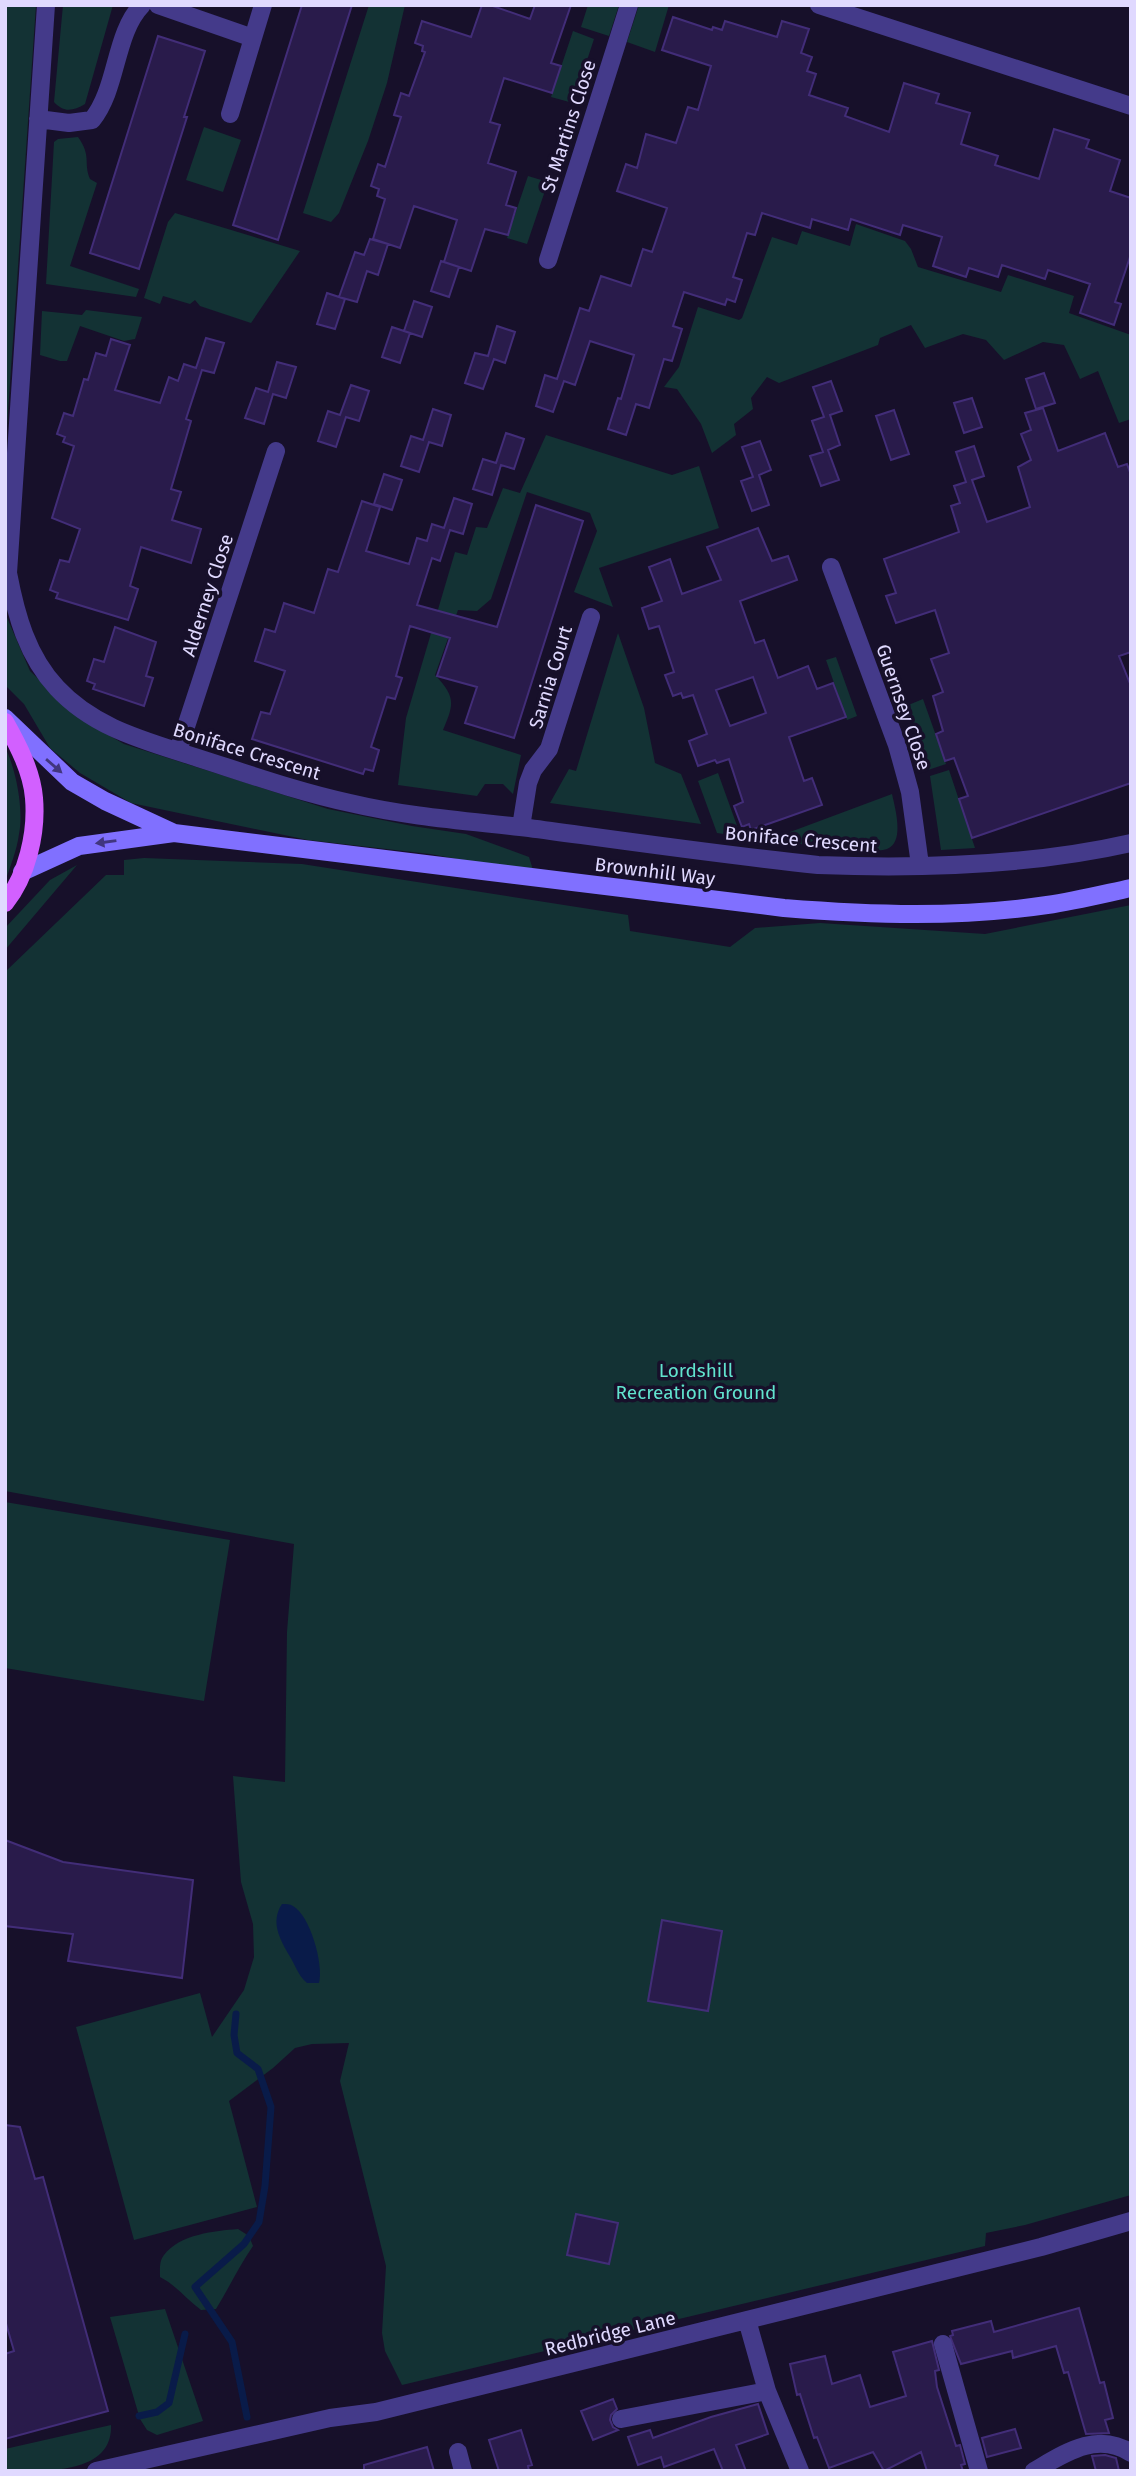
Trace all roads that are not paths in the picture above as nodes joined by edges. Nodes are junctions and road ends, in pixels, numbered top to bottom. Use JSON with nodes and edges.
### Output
{"nodes":[{"id":1,"x":46,"y":5,"type":"edge"},
{"id":2,"x":142,"y":5,"type":"edge"},
{"id":3,"x":158,"y":5,"type":"edge"},
{"id":4,"x":262,"y":5,"type":"edge"},
{"id":5,"x":629,"y":5,"type":"edge"},
{"id":6,"x":819,"y":5,"type":"edge"},
{"id":7,"x":253,"y":37,"type":"junction"},
{"id":8,"x":1131,"y":106,"type":"edge"},
{"id":9,"x":230,"y":114,"type":"dead end"},
{"id":10,"x":38,"y":119,"type":"junction"},
{"id":11,"x":548,"y":260,"type":"dead end"},
{"id":12,"x":276,"y":450,"type":"dead end"},
{"id":13,"x":831,"y":567,"type":"dead end"},
{"id":14,"x":591,"y":617,"type":"dead end"},
{"id":15,"x":5,"y":720,"type":"edge"},
{"id":16,"x":178,"y":751,"type":"junction"},
{"id":17,"x":520,"y":827,"type":"junction"},
{"id":18,"x":174,"y":833,"type":"junction"},
{"id":19,"x":1131,"y":843,"type":"edge"},
{"id":20,"x":920,"y":865,"type":"junction"},
{"id":21,"x":22,"y":872,"type":"junction"},
{"id":22,"x":1131,"y":888,"type":"edge"},
{"id":23,"x":5,"y":903,"type":"edge"},
{"id":24,"x":1131,"y":2221,"type":"edge"},
{"id":25,"x":747,"y":2320,"type":"junction"},
{"id":26,"x":943,"y":2344,"type":"dead end"},
{"id":27,"x":767,"y":2391,"type":"junction"},
{"id":28,"x":621,"y":2419,"type":"dead end"},
{"id":29,"x":458,"y":2452,"type":"dead end"},
{"id":30,"x":1131,"y":2453,"type":"edge"},
{"id":31,"x":96,"y":2471,"type":"edge"},
{"id":32,"x":463,"y":2471,"type":"edge"},
{"id":33,"x":800,"y":2471,"type":"edge"},
{"id":34,"x":979,"y":2471,"type":"edge"},
{"id":35,"x":1034,"y":2471,"type":"edge"}],
"edges":[{"from":1,"to":10,"type":"street","name":"Boniface Crescent"},
{"from":2,"to":10,"type":"street"},
{"from":3,"to":7,"type":"street"},
{"from":4,"to":7,"type":"street"},
{"from":5,"to":11,"type":"street","name":"St Martins Close"},
{"from":6,"to":8,"type":"street"},
{"from":7,"to":9,"type":"street"},
{"from":10,"to":16,"type":"street","name":"Boniface Crescent"},
{"from":12,"to":16,"type":"street","name":"Alderney Close"},
{"from":13,"to":20,"type":"street","name":"Guernsey Close"},
{"from":14,"to":17,"type":"street","name":"Sarnia Court"},
{"from":15,"to":18,"type":"street","name":"Brownhill Way","one_way":true},
{"from":15,"to":21,"type":"main road"},
{"from":16,"to":17,"type":"street","name":"Boniface Crescent"},
{"from":17,"to":20,"type":"street","name":"Boniface Crescent"},
{"from":18,"to":21,"type":"street","name":"Brownhill Way","one_way":true},
{"from":18,"to":22,"type":"street","name":"Brownhill Way"},
{"from":19,"to":20,"type":"street","name":"Boniface Crescent"},
{"from":21,"to":23,"type":"main road"},
{"from":24,"to":25,"type":"street","name":"Redbridge Lane"},
{"from":25,"to":27,"type":"street"},
{"from":25,"to":31,"type":"street","name":"Redbridge Lane"},
{"from":26,"to":34,"type":"street"},
{"from":27,"to":28,"type":"street"},
{"from":27,"to":33,"type":"street"},
{"from":29,"to":32,"type":"street"},
{"from":30,"to":35,"type":"street"}]}
